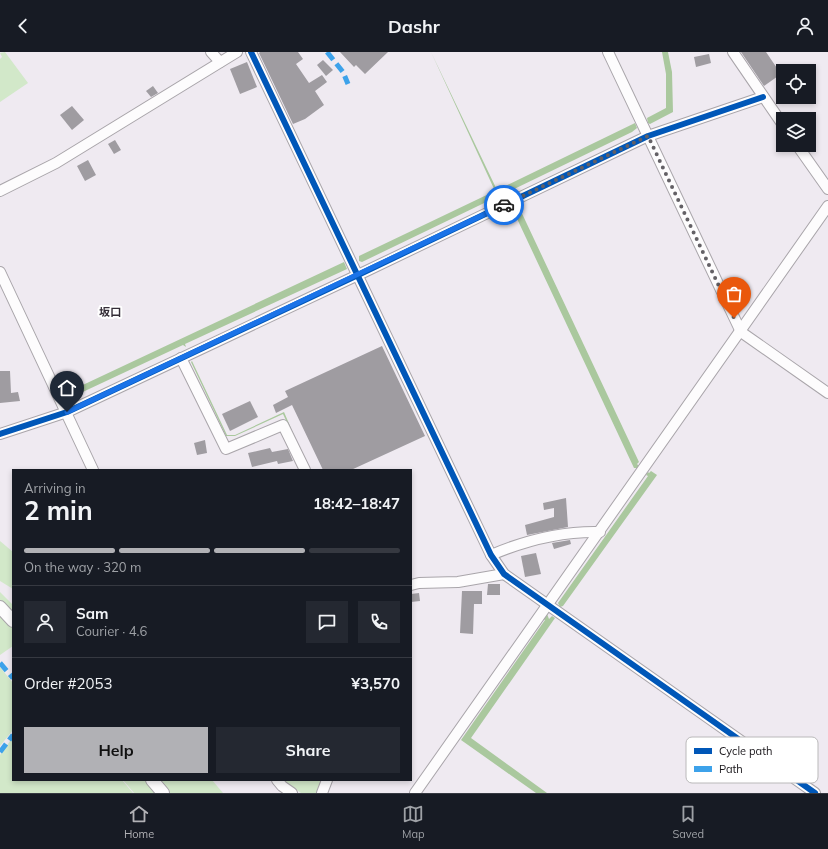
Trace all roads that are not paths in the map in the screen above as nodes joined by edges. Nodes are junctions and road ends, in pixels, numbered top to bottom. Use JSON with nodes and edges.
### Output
{"nodes":[{"id":1,"x":211,"y":52,"type":"edge"},
{"id":2,"x":238,"y":52,"type":"edge"},
{"id":3,"x":251,"y":52,"type":"edge"},
{"id":4,"x":608,"y":52,"type":"edge"},
{"id":5,"x":733,"y":52,"type":"edge"},
{"id":6,"x":220,"y":62,"type":"junction"},
{"id":7,"x":764,"y":97,"type":"junction"},
{"id":8,"x":776,"y":115,"type":"edge"},
{"id":9,"x":648,"y":136,"type":"junction"},
{"id":10,"x":802,"y":152,"type":"edge"},
{"id":11,"x":828,"y":189,"type":"edge"},
{"id":12,"x":0,"y":191,"type":"edge"},
{"id":13,"x":828,"y":206,"type":"edge"},
{"id":14,"x":0,"y":272,"type":"edge"},
{"id":15,"x":358,"y":275,"type":"junction"},
{"id":16,"x":741,"y":332,"type":"junction"},
{"id":17,"x":180,"y":358,"type":"junction"},
{"id":18,"x":828,"y":393,"type":"edge"},
{"id":19,"x":67,"y":412,"type":"junction"},
{"id":20,"x":0,"y":434,"type":"edge"},
{"id":21,"x":93,"y":469,"type":"edge"},
{"id":22,"x":305,"y":469,"type":"edge"},
{"id":23,"x":600,"y":532,"type":"junction"},
{"id":24,"x":491,"y":555,"type":"junction"},
{"id":25,"x":504,"y":574,"type":"junction"},
{"id":26,"x":412,"y":585,"type":"edge"},
{"id":27,"x":547,"y":606,"type":"junction"},
{"id":28,"x":0,"y":607,"type":"edge"},
{"id":29,"x":12,"y":620,"type":"edge"},
{"id":30,"x":735,"y":737,"type":"edge"},
{"id":31,"x":153,"y":781,"type":"edge"},
{"id":32,"x":278,"y":781,"type":"edge"},
{"id":33,"x":327,"y":781,"type":"edge"},
{"id":34,"x":801,"y":783,"type":"edge"},
{"id":35,"x":163,"y":793,"type":"edge"},
{"id":36,"x":292,"y":793,"type":"edge"},
{"id":37,"x":322,"y":793,"type":"edge"},
{"id":38,"x":415,"y":793,"type":"edge"},
{"id":39,"x":815,"y":793,"type":"edge"}],
"edges":[{"from":1,"to":6,"type":"street"},
{"from":2,"to":6,"type":"street"},
{"from":3,"to":15,"type":"street"},
{"from":4,"to":9,"type":"street"},
{"from":5,"to":7,"type":"street"},
{"from":6,"to":12,"type":"street"},
{"from":7,"to":8,"type":"street"},
{"from":7,"to":9,"type":"street"},
{"from":9,"to":15,"type":"street"},
{"from":9,"to":16,"type":"street"},
{"from":10,"to":11,"type":"street"},
{"from":13,"to":16,"type":"street"},
{"from":14,"to":19,"type":"street"},
{"from":15,"to":17,"type":"street"},
{"from":15,"to":24,"type":"street"},
{"from":16,"to":18,"type":"street"},
{"from":16,"to":23,"type":"street"},
{"from":17,"to":19,"type":"street"},
{"from":17,"to":22,"type":"street"},
{"from":19,"to":20,"type":"street"},
{"from":19,"to":21,"type":"street"},
{"from":23,"to":24,"type":"street"},
{"from":23,"to":27,"type":"street"},
{"from":24,"to":25,"type":"street"},
{"from":25,"to":26,"type":"street"},
{"from":25,"to":27,"type":"street"},
{"from":27,"to":30,"type":"street"},
{"from":27,"to":38,"type":"street"},
{"from":28,"to":29,"type":"main road"},
{"from":31,"to":35,"type":"main road"},
{"from":32,"to":36,"type":"street"},
{"from":33,"to":37,"type":"street"},
{"from":34,"to":39,"type":"street"}]}
